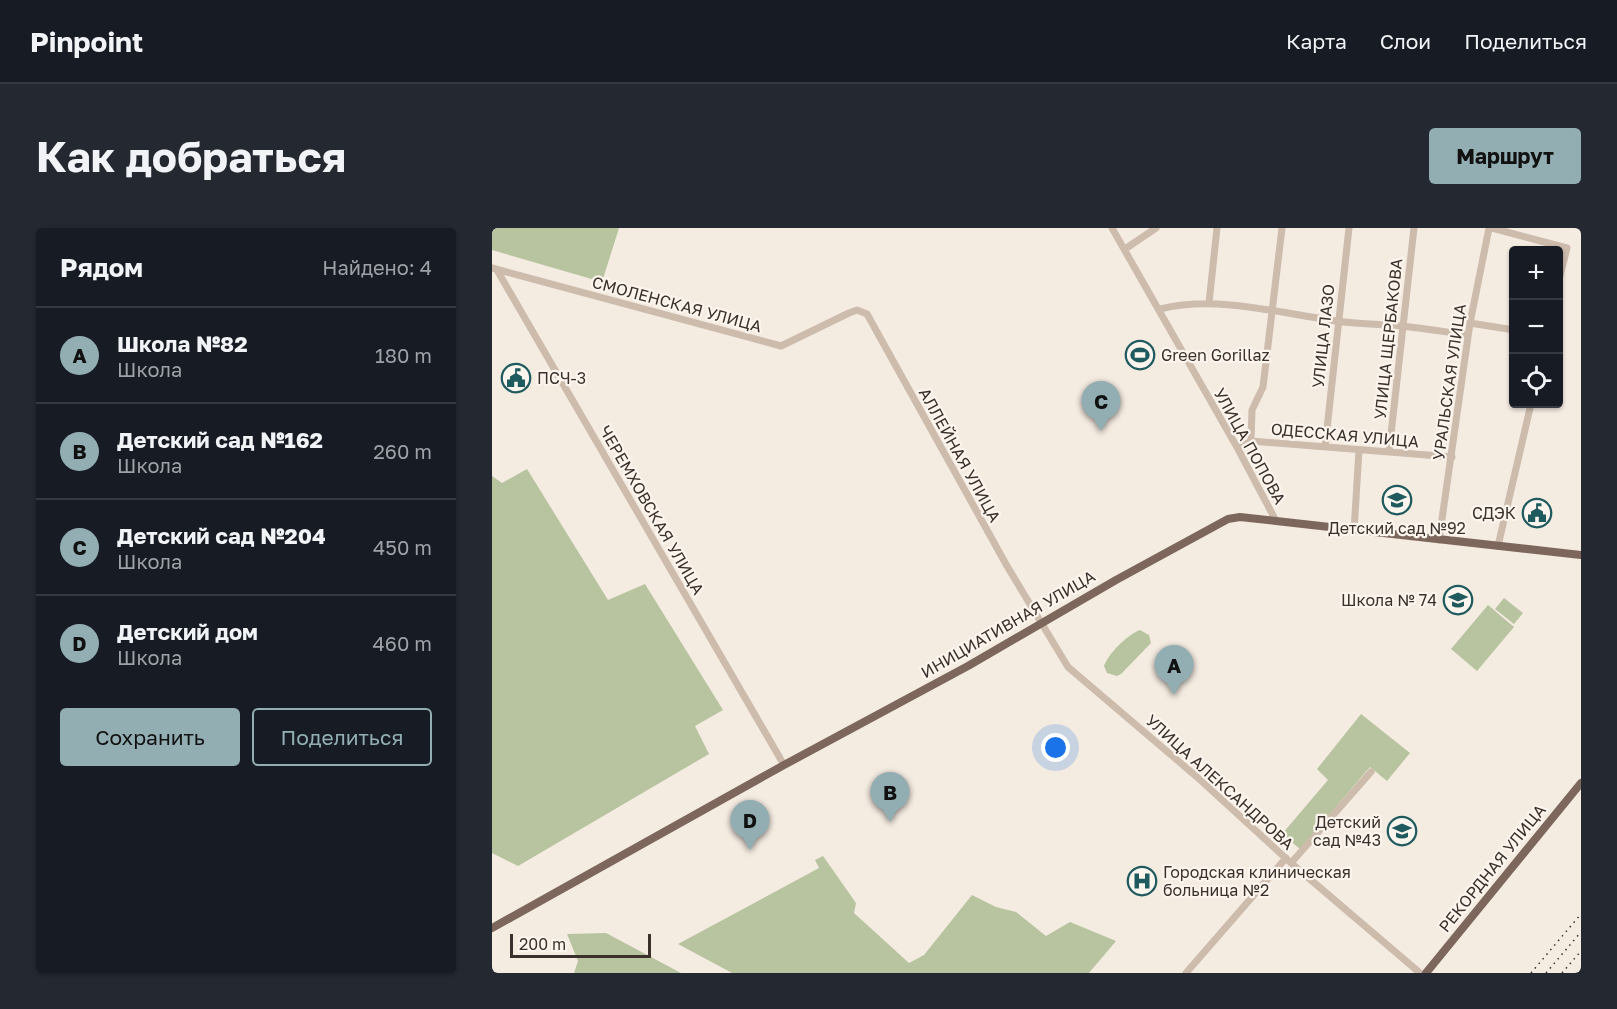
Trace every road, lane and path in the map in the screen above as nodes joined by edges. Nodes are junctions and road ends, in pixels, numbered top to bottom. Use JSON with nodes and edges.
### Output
{"nodes":[{"id":1,"x":1112,"y":228,"type":"edge"},
{"id":2,"x":1156,"y":228,"type":"edge"},
{"id":3,"x":1217,"y":228,"type":"edge"},
{"id":4,"x":1282,"y":228,"type":"edge"},
{"id":5,"x":1349,"y":228,"type":"edge"},
{"id":6,"x":1414,"y":228,"type":"edge"},
{"id":7,"x":1490,"y":228,"type":"edge"},
{"id":8,"x":1559,"y":246,"type":"edge"},
{"id":9,"x":1563,"y":247,"type":"edge"},
{"id":10,"x":1125,"y":249,"type":"junction"},
{"id":11,"x":1563,"y":264,"type":"edge"},
{"id":12,"x":494,"y":269,"type":"edge"},
{"id":13,"x":1209,"y":303,"type":"junction"},
{"id":14,"x":1160,"y":309,"type":"junction"},
{"id":15,"x":1272,"y":310,"type":"junction"},
{"id":16,"x":849,"y":313,"type":"joint"},
{"id":17,"x":1338,"y":322,"type":"junction"},
{"id":18,"x":1470,"y":323,"type":"junction"},
{"id":19,"x":1401,"y":326,"type":"junction"},
{"id":20,"x":1509,"y":329,"type":"edge"},
{"id":21,"x":1468,"y":335,"type":"junction"},
{"id":22,"x":1530,"y":408,"type":"edge"},
{"id":23,"x":1251,"y":441,"type":"junction"},
{"id":24,"x":1325,"y":447,"type":"junction"},
{"id":25,"x":1238,"y":449,"type":"junction"},
{"id":26,"x":1359,"y":450,"type":"junction"},
{"id":27,"x":1389,"y":452,"type":"junction"},
{"id":28,"x":1452,"y":457,"type":"junction"},
{"id":29,"x":1276,"y":521,"type":"junction"},
{"id":30,"x":1354,"y":531,"type":"junction"},
{"id":31,"x":1439,"y":540,"type":"junction"},
{"id":32,"x":1497,"y":546,"type":"junction"},
{"id":33,"x":1581,"y":555,"type":"edge"},
{"id":34,"x":1041,"y":624,"type":"junction"},
{"id":35,"x":784,"y":765,"type":"junction"},
{"id":36,"x":1371,"y":772,"type":"dead end"},
{"id":37,"x":1581,"y":783,"type":"edge"},
{"id":38,"x":1288,"y":861,"type":"junction"},
{"id":39,"x":492,"y":928,"type":"edge"},
{"id":40,"x":1186,"y":973,"type":"edge"},
{"id":41,"x":1420,"y":973,"type":"edge"},
{"id":42,"x":1426,"y":973,"type":"edge"}],
"edges":[{"from":1,"to":10,"type":"street","name":"УЛИЦА ПОПОВА"},
{"from":2,"to":10,"type":"street"},
{"from":3,"to":13,"type":"street"},
{"from":4,"to":15,"type":"street"},
{"from":5,"to":17,"type":"street","name":"УЛИЦА ЛАЗО"},
{"from":6,"to":19,"type":"street","name":"УЛИЦА ЩЕРБАКОВА"},
{"from":7,"to":8,"type":"street"},
{"from":7,"to":18,"type":"street","name":"УРАЛЬСКАЯ УЛИЦА"},
{"from":9,"to":11,"type":"street"},
{"from":10,"to":14,"type":"street","name":"УЛИЦА ПОПОВА"},
{"from":12,"to":16,"type":"street","name":"СМОЛЕНСКАЯ УЛИЦА"},
{"from":12,"to":35,"type":"street","name":"ЧЕРЕМХОВСКАЯ УЛИЦА"},
{"from":13,"to":14,"type":"street"},
{"from":13,"to":15,"type":"street"},
{"from":14,"to":25,"type":"street","name":"УЛИЦА ПОПОВА"},
{"from":15,"to":17,"type":"street"},
{"from":15,"to":23,"type":"street"},
{"from":16,"to":34,"type":"street","name":"АЛЛЕЙНАЯ УЛИЦА"},
{"from":17,"to":19,"type":"street"},
{"from":17,"to":24,"type":"street","name":"УЛИЦА ЛАЗО"},
{"from":18,"to":20,"type":"street"},
{"from":18,"to":21,"type":"street","name":"УРАЛЬСКАЯ УЛИЦА"},
{"from":19,"to":21,"type":"street"},
{"from":19,"to":27,"type":"street","name":"УЛИЦА ЩЕРБАКОВА"},
{"from":21,"to":28,"type":"street","name":"УРАЛЬСКАЯ УЛИЦА"},
{"from":22,"to":32,"type":"street"},
{"from":23,"to":24,"type":"street","name":"ОДЕССКАЯ УЛИЦА"},
{"from":23,"to":25,"type":"street","name":"ОДЕССКАЯ УЛИЦА"},
{"from":24,"to":26,"type":"street","name":"ОДЕССКАЯ УЛИЦА"},
{"from":25,"to":29,"type":"street","name":"УЛИЦА ПОПОВА"},
{"from":26,"to":27,"type":"street","name":"ОДЕССКАЯ УЛИЦА"},
{"from":26,"to":30,"type":"street"},
{"from":27,"to":28,"type":"street","name":"ОДЕССКАЯ УЛИЦА"},
{"from":28,"to":31,"type":"street","name":"УРАЛЬСКАЯ УЛИЦА"},
{"from":29,"to":30,"type":"main road","name":"ИНИЦИАТИВНАЯ УЛИЦА"},
{"from":29,"to":34,"type":"main road","name":"ИНИЦИАТИВНАЯ УЛИЦА"},
{"from":30,"to":31,"type":"main road","name":"ИНИЦИАТИВНАЯ УЛИЦА"},
{"from":31,"to":32,"type":"main road","name":"ИНИЦИАТИВНАЯ УЛИЦА"},
{"from":32,"to":33,"type":"main road","name":"ИНИЦИАТИВНАЯ УЛИЦА"},
{"from":34,"to":35,"type":"main road","name":"ИНИЦИАТИВНАЯ УЛИЦА"},
{"from":34,"to":38,"type":"street","name":"УЛИЦА АЛЕКСАНДРОВА"},
{"from":35,"to":39,"type":"main road","name":"ИНИЦИАТИВНАЯ УЛИЦА"},
{"from":36,"to":38,"type":"street"},
{"from":37,"to":42,"type":"main road","name":"РЕКОРДНАЯ УЛИЦА"},
{"from":38,"to":40,"type":"street"},
{"from":38,"to":41,"type":"street","name":"УЛИЦА АЛЕКСАНДРОВА"}]}
